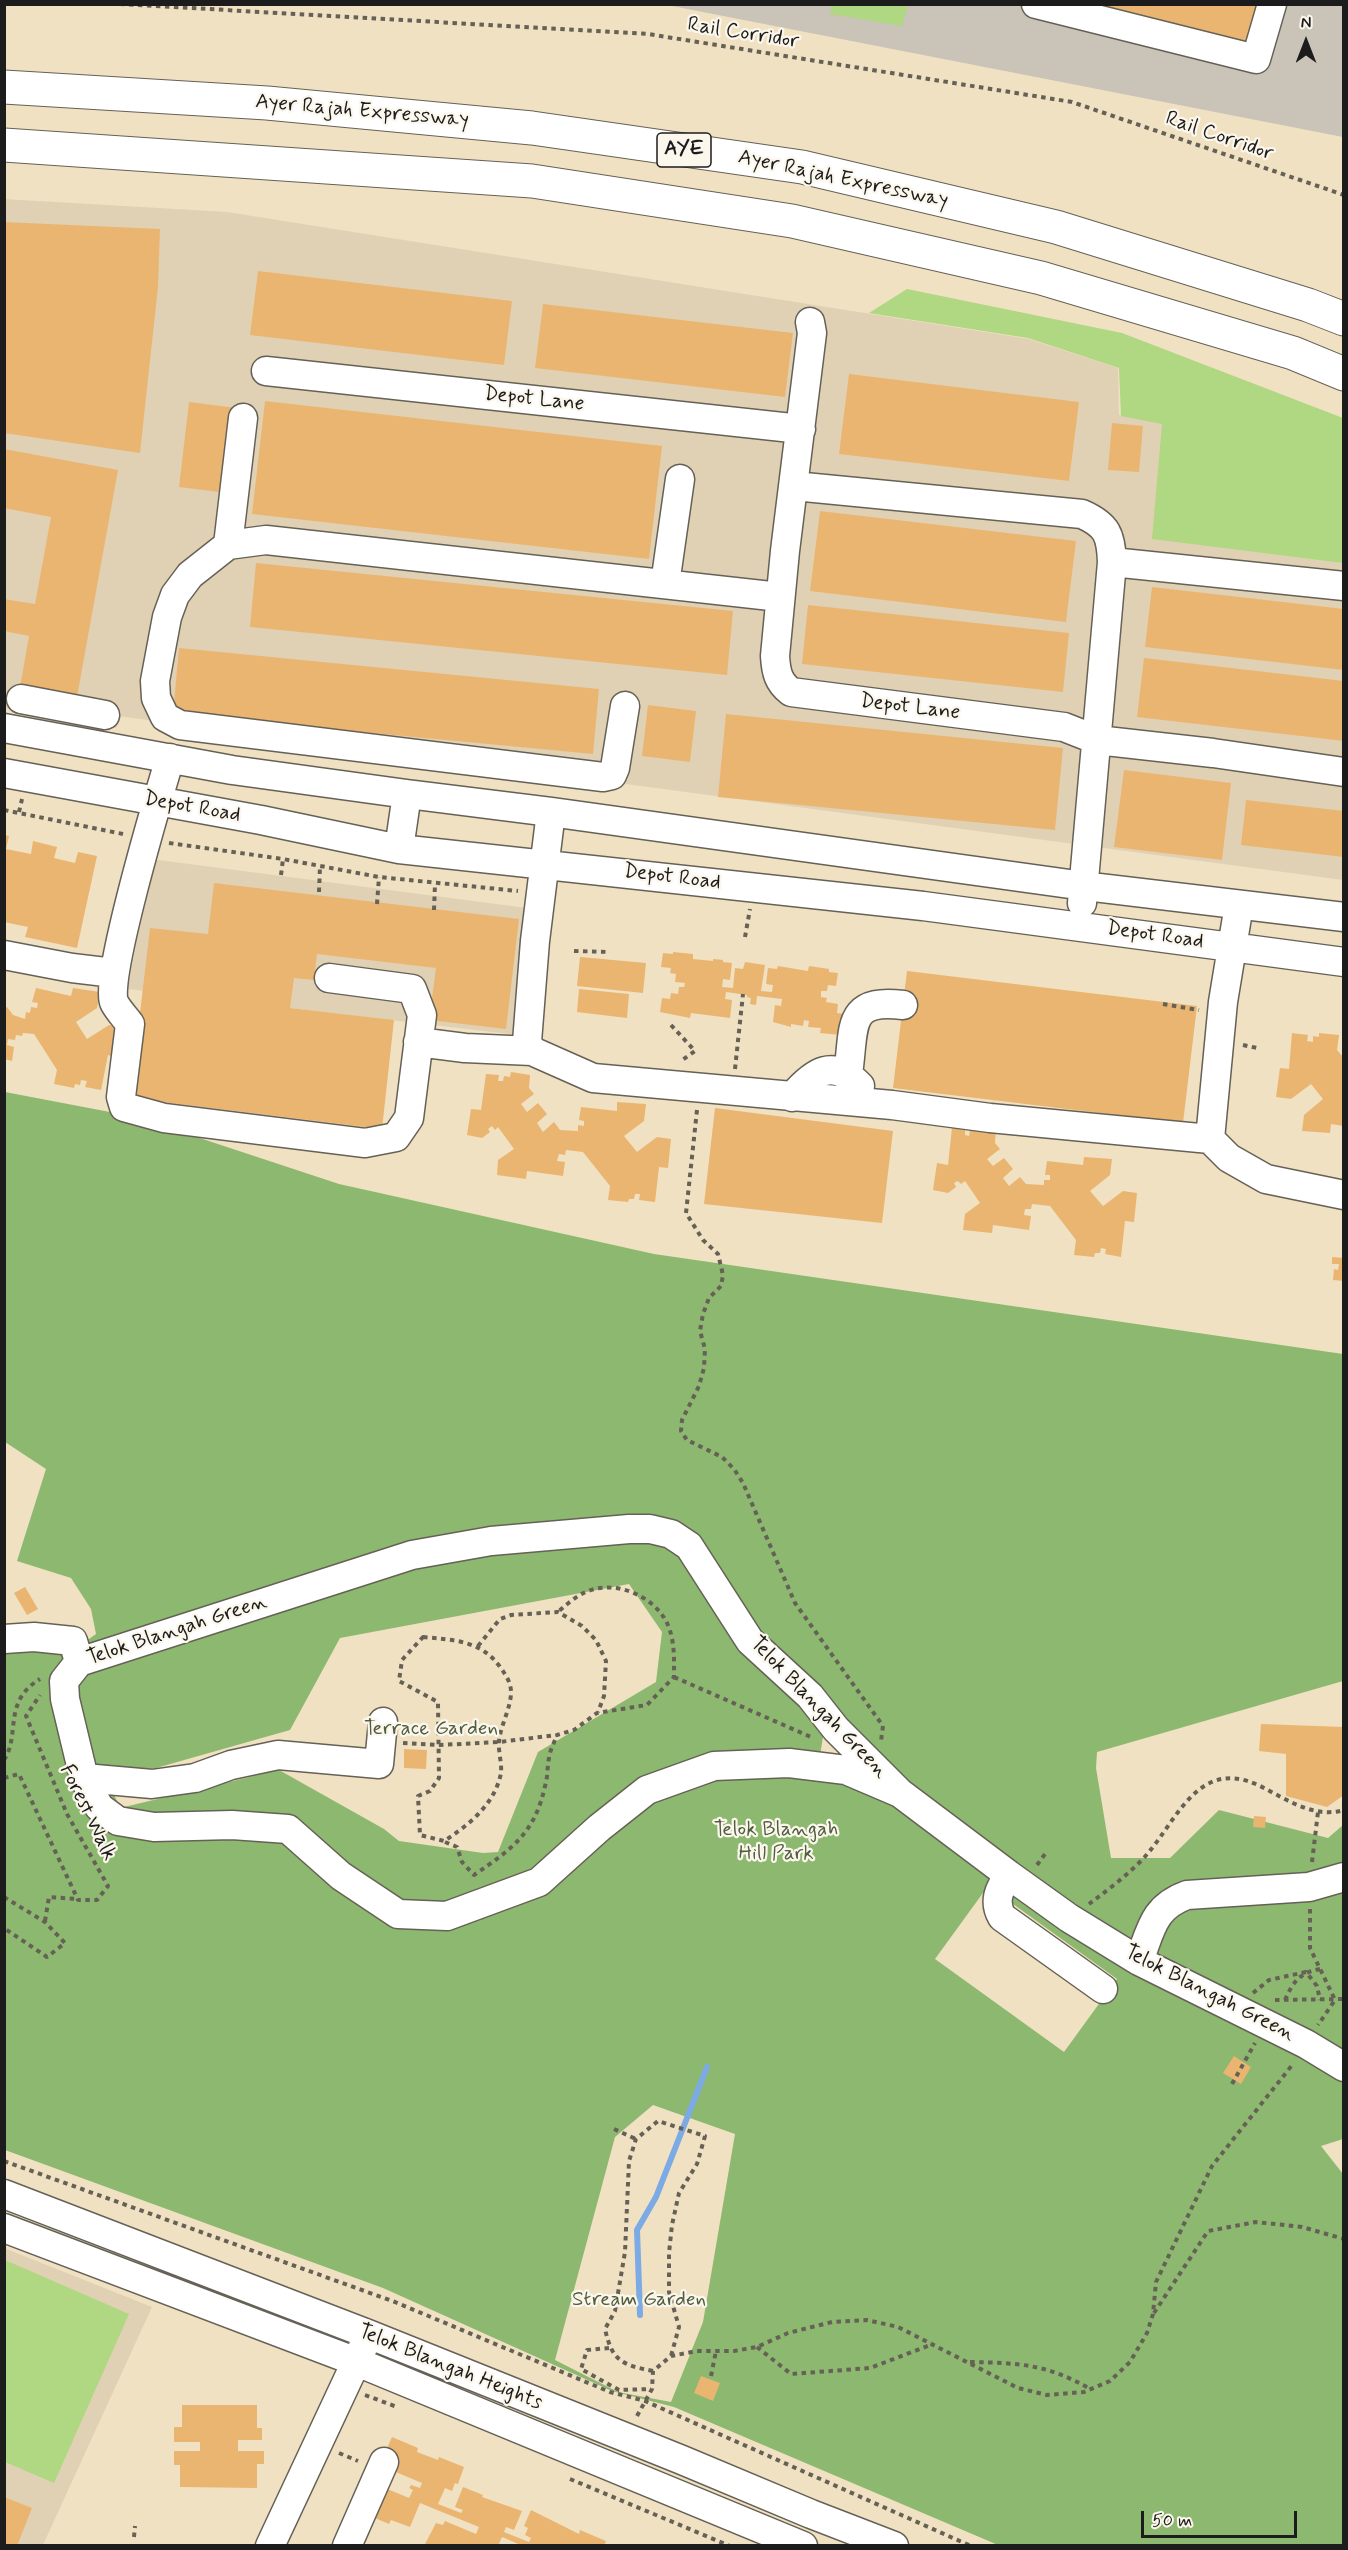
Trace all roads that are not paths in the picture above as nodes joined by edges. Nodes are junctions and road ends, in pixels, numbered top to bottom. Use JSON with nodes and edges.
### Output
{"nodes":[{"id":1,"x":1036,"y":4,"type":"edge"},
{"id":2,"x":1272,"y":4,"type":"edge"},
{"id":3,"x":4,"y":87,"type":"edge"},
{"id":4,"x":4,"y":145,"type":"edge"},
{"id":5,"x":1344,"y":319,"type":"edge"},
{"id":6,"x":810,"y":322,"type":"dead end"},
{"id":7,"x":266,"y":371,"type":"dead end"},
{"id":8,"x":1344,"y":374,"type":"edge"},
{"id":9,"x":243,"y":418,"type":"dead end"},
{"id":10,"x":801,"y":429,"type":"junction"},
{"id":11,"x":680,"y":479,"type":"dead end"},
{"id":12,"x":794,"y":486,"type":"junction"},
{"id":13,"x":228,"y":545,"type":"junction"},
{"id":14,"x":1112,"y":562,"type":"junction"},
{"id":15,"x":665,"y":584,"type":"junction"},
{"id":16,"x":1344,"y":586,"type":"edge"},
{"id":17,"x":780,"y":597,"type":"junction"},
{"id":18,"x":13,"y":697,"type":"edge"},
{"id":19,"x":625,"y":706,"type":"dead end"},
{"id":20,"x":105,"y":715,"type":"dead end"},
{"id":21,"x":9,"y":728,"type":"edge"},
{"id":22,"x":1097,"y":740,"type":"junction"},
{"id":23,"x":170,"y":758,"type":"junction"},
{"id":24,"x":1344,"y":772,"type":"edge"},
{"id":25,"x":4,"y":773,"type":"edge"},
{"id":26,"x":407,"y":795,"type":"junction"},
{"id":27,"x":157,"y":802,"type":"junction"},
{"id":28,"x":551,"y":812,"type":"junction"},
{"id":29,"x":399,"y":849,"type":"junction"},
{"id":30,"x":545,"y":864,"type":"junction"},
{"id":31,"x":1084,"y":886,"type":"junction"},
{"id":32,"x":1239,"y":905,"type":"junction"},
{"id":33,"x":1344,"y":917,"type":"edge"},
{"id":34,"x":1080,"y":926,"type":"junction"},
{"id":35,"x":1232,"y":947,"type":"junction"},
{"id":36,"x":4,"y":955,"type":"edge"},
{"id":37,"x":1344,"y":962,"type":"edge"},
{"id":38,"x":114,"y":974,"type":"junction"},
{"id":39,"x":329,"y":978,"type":"dead end"},
{"id":40,"x":903,"y":1005,"type":"dead end"},
{"id":41,"x":418,"y":1042,"type":"junction"},
{"id":42,"x":532,"y":1051,"type":"junction"},
{"id":43,"x":848,"y":1074,"type":"junction"},
{"id":44,"x":792,"y":1096,"type":"junction"},
{"id":45,"x":874,"y":1103,"type":"junction"},
{"id":46,"x":1210,"y":1139,"type":"junction"},
{"id":47,"x":1344,"y":1195,"type":"edge"},
{"id":48,"x":4,"y":1639,"type":"edge"},
{"id":49,"x":79,"y":1662,"type":"junction"},
{"id":50,"x":382,"y":1732,"type":"road end"},
{"id":51,"x":84,"y":1778,"type":"junction"},
{"id":52,"x":900,"y":1793,"type":"junction"},
{"id":53,"x":1009,"y":1875,"type":"junction"},
{"id":54,"x":1344,"y":1877,"type":"edge"},
{"id":55,"x":1069,"y":1918,"type":"junction"},
{"id":56,"x":1046,"y":1949,"type":"junction"},
{"id":57,"x":1139,"y":1961,"type":"junction"},
{"id":58,"x":1103,"y":1989,"type":"dead end"},
{"id":59,"x":1344,"y":2067,"type":"edge"},
{"id":60,"x":4,"y":2194,"type":"edge"},
{"id":61,"x":4,"y":2228,"type":"edge"},
{"id":62,"x":368,"y":2334,"type":"junction"},
{"id":63,"x":357,"y":2362,"type":"junction"},
{"id":64,"x":371,"y":2461,"type":"road end"},
{"id":65,"x":270,"y":2546,"type":"edge"},
{"id":66,"x":347,"y":2546,"type":"edge"},
{"id":67,"x":803,"y":2546,"type":"edge"},
{"id":68,"x":894,"y":2546,"type":"edge"}],
"edges":[{"from":1,"to":2,"type":"street"},
{"from":3,"to":5,"type":"highway","name":"Ayer Rajah Expressway","number":"AYE"},
{"from":4,"to":8,"type":"highway"},
{"from":6,"to":10,"type":"street","name":"Depot Lane"},
{"from":7,"to":10,"type":"street","name":"Depot Lane"},
{"from":9,"to":13,"type":"street"},
{"from":10,"to":12,"type":"street","name":"Depot Lane"},
{"from":11,"to":15,"type":"street"},
{"from":12,"to":14,"type":"street"},
{"from":12,"to":17,"type":"street","name":"Depot Lane"},
{"from":13,"to":15,"type":"street"},
{"from":13,"to":19,"type":"street"},
{"from":14,"to":16,"type":"street"},
{"from":14,"to":22,"type":"street"},
{"from":15,"to":17,"type":"street"},
{"from":17,"to":22,"type":"street","name":"Depot Lane"},
{"from":18,"to":20,"type":"street"},
{"from":18,"to":21,"type":"street"},
{"from":21,"to":23,"type":"street","name":"Depot Road"},
{"from":22,"to":24,"type":"street","name":"Depot Lane"},
{"from":22,"to":31,"type":"street"},
{"from":23,"to":26,"type":"street","name":"Depot Road"},
{"from":23,"to":27,"type":"street"},
{"from":25,"to":27,"type":"street","name":"Depot Road"},
{"from":26,"to":28,"type":"street","name":"Depot Road"},
{"from":26,"to":29,"type":"street"},
{"from":27,"to":29,"type":"street","name":"Depot Road"},
{"from":27,"to":38,"type":"street"},
{"from":28,"to":30,"type":"street"},
{"from":28,"to":31,"type":"street","name":"Depot Road"},
{"from":29,"to":30,"type":"street","name":"Depot Road"},
{"from":30,"to":34,"type":"street","name":"Depot Road"},
{"from":30,"to":42,"type":"street"},
{"from":31,"to":32,"type":"street","name":"Depot Road"},
{"from":31,"to":34,"type":"street"},
{"from":32,"to":33,"type":"street","name":"Depot Road"},
{"from":32,"to":35,"type":"street"},
{"from":34,"to":35,"type":"street","name":"Depot Road"},
{"from":35,"to":37,"type":"street","name":"Depot Road"},
{"from":35,"to":46,"type":"street"},
{"from":36,"to":38,"type":"street"},
{"from":38,"to":41,"type":"street"},
{"from":39,"to":41,"type":"street"},
{"from":40,"to":43,"type":"street"},
{"from":41,"to":42,"type":"street"},
{"from":42,"to":44,"type":"street"},
{"from":43,"to":44,"type":"street"},
{"from":43,"to":45,"type":"street"},
{"from":44,"to":45,"type":"street"},
{"from":45,"to":46,"type":"street"},
{"from":46,"to":47,"type":"street"},
{"from":48,"to":49,"type":"street"},
{"from":49,"to":51,"type":"street","name":"Telok Blangah Green"},
{"from":49,"to":52,"type":"street","name":"Telok Blangah Green"},
{"from":50,"to":51,"type":"street"},
{"from":51,"to":52,"type":"street","name":"Telok Blangah Green"},
{"from":52,"to":53,"type":"street","name":"Telok Blangah Green"},
{"from":53,"to":55,"type":"street","name":"Telok Blangah Green"},
{"from":53,"to":56,"type":"street"},
{"from":54,"to":57,"type":"street"},
{"from":55,"to":56,"type":"street"},
{"from":55,"to":57,"type":"street","name":"Telok Blangah Green"},
{"from":56,"to":58,"type":"street"},
{"from":57,"to":59,"type":"street","name":"Telok Blangah Green"},
{"from":60,"to":62,"type":"street","name":"Telok Blangah Heights"},
{"from":61,"to":63,"type":"street","name":"Telok Blangah Heights"},
{"from":62,"to":63,"type":"street"},
{"from":62,"to":68,"type":"street","name":"Telok Blangah Heights"},
{"from":63,"to":65,"type":"street"},
{"from":63,"to":67,"type":"street","name":"Telok Blangah Heights"},
{"from":64,"to":66,"type":"street"}]}
